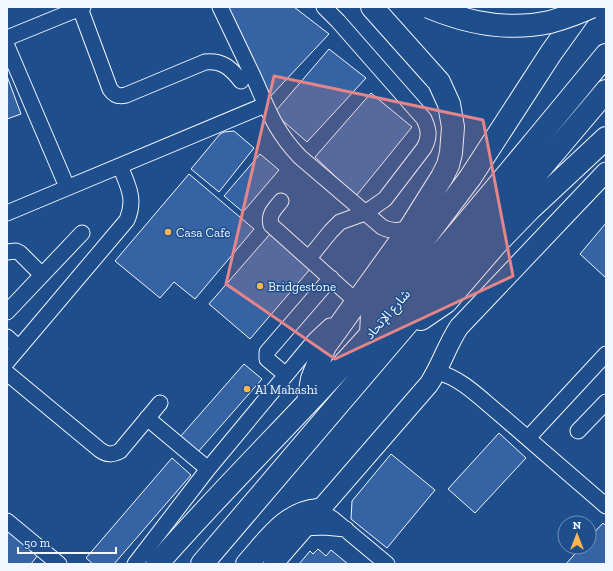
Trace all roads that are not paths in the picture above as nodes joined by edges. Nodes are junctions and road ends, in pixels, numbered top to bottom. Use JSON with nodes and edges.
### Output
{"nodes":[{"id":1,"x":220,"y":7,"type":"edge"},
{"id":2,"x":324,"y":7,"type":"edge"},
{"id":3,"x":372,"y":7,"type":"edge"},
{"id":4,"x":429,"y":7,"type":"edge"},
{"id":5,"x":573,"y":7,"type":"edge"},
{"id":6,"x":584,"y":7,"type":"edge"},
{"id":7,"x":591,"y":7,"type":"edge"},
{"id":8,"x":82,"y":8,"type":"edge"},
{"id":9,"x":7,"y":38,"type":"edge"},
{"id":10,"x":7,"y":46,"type":"edge"},
{"id":11,"x":551,"y":53,"type":"junction"},
{"id":12,"x":606,"y":55,"type":"edge"},
{"id":13,"x":241,"y":81,"type":"dead end"},
{"id":14,"x":606,"y":90,"type":"edge"},
{"id":15,"x":265,"y":104,"type":"junction"},
{"id":16,"x":606,"y":138,"type":"edge"},
{"id":17,"x":120,"y":166,"type":"junction"},
{"id":18,"x":606,"y":172,"type":"edge"},
{"id":19,"x":67,"y":187,"type":"junction"},
{"id":20,"x":281,"y":201,"type":"dead end"},
{"id":21,"x":7,"y":213,"type":"edge"},
{"id":22,"x":365,"y":213,"type":"junction"},
{"id":23,"x":410,"y":228,"type":"junction"},
{"id":24,"x":82,"y":233,"type":"dead end"},
{"id":25,"x":7,"y":252,"type":"edge"},
{"id":26,"x":308,"y":258,"type":"junction"},
{"id":27,"x":42,"y":275,"type":"junction"},
{"id":28,"x":331,"y":278,"type":"junction"},
{"id":29,"x":10,"y":302,"type":"edge"},
{"id":30,"x":353,"y":308,"type":"junction"},
{"id":31,"x":404,"y":327,"type":"junction"},
{"id":32,"x":371,"y":334,"type":"junction"},
{"id":33,"x":7,"y":337,"type":"edge"},
{"id":34,"x":19,"y":348,"type":"junction"},
{"id":35,"x":604,"y":361,"type":"edge"},
{"id":36,"x":7,"y":362,"type":"edge"},
{"id":37,"x":437,"y":372,"type":"junction"},
{"id":38,"x":7,"y":373,"type":"edge"},
{"id":39,"x":286,"y":375,"type":"junction"},
{"id":40,"x":308,"y":402,"type":"junction"},
{"id":41,"x":606,"y":402,"type":"edge"},
{"id":42,"x":160,"y":403,"type":"dead end"},
{"id":43,"x":147,"y":418,"type":"junction"},
{"id":44,"x":578,"y":431,"type":"dead end"},
{"id":45,"x":528,"y":438,"type":"junction"},
{"id":46,"x":208,"y":469,"type":"junction"},
{"id":47,"x":606,"y":506,"type":"edge"},
{"id":48,"x":318,"y":510,"type":"junction"},
{"id":49,"x":7,"y":521,"type":"edge"},
{"id":50,"x":303,"y":528,"type":"junction"},
{"id":51,"x":346,"y":529,"type":"junction"},
{"id":52,"x":59,"y":564,"type":"edge"},
{"id":53,"x":135,"y":564,"type":"edge"},
{"id":54,"x":157,"y":564,"type":"edge"},
{"id":55,"x":202,"y":564,"type":"edge"},
{"id":56,"x":248,"y":564,"type":"edge"},
{"id":57,"x":273,"y":564,"type":"edge"},
{"id":58,"x":387,"y":564,"type":"edge"}],
"edges":[{"from":1,"to":15,"type":"street"},
{"from":2,"to":22,"type":"street"},
{"from":3,"to":23,"type":"highway"},
{"from":4,"to":7,"type":"highway","bridge":true},
{"from":5,"to":11,"type":"highway"},
{"from":6,"to":11,"type":"highway"},
{"from":8,"to":9,"type":"street"},
{"from":8,"to":13,"type":"street"},
{"from":10,"to":19,"type":"street"},
{"from":11,"to":32,"type":"highway"},
{"from":12,"to":32,"type":"highway","name":"شارع الإتحاد"},
{"from":14,"to":31,"type":"highway","name":"شارع الإتحاد"},
{"from":15,"to":17,"type":"street"},
{"from":15,"to":22,"type":"street"},
{"from":16,"to":31,"type":"highway"},
{"from":17,"to":19,"type":"street"},
{"from":17,"to":34,"type":"street"},
{"from":18,"to":37,"type":"main road"},
{"from":19,"to":21,"type":"street"},
{"from":20,"to":26,"type":"street"},
{"from":22,"to":23,"type":"street"},
{"from":22,"to":26,"type":"street"},
{"from":23,"to":30,"type":"highway"},
{"from":24,"to":27,"type":"street"},
{"from":25,"to":27,"type":"street"},
{"from":26,"to":28,"type":"street"},
{"from":27,"to":29,"type":"street"},
{"from":28,"to":30,"type":"street"},
{"from":28,"to":39,"type":"street"},
{"from":30,"to":39,"type":"street"},
{"from":30,"to":40,"type":"highway"},
{"from":31,"to":55,"type":"highway","name":"شارع الإتحاد"},
{"from":32,"to":40,"type":"highway","name":"شارع الإتحاد"},
{"from":33,"to":34,"type":"street"},
{"from":34,"to":36,"type":"street"},
{"from":35,"to":45,"type":"street"},
{"from":37,"to":45,"type":"street"},
{"from":37,"to":48,"type":"main road"},
{"from":38,"to":43,"type":"street"},
{"from":39,"to":46,"type":"street"},
{"from":40,"to":54,"type":"highway","name":"شارع الإتحاد"},
{"from":41,"to":44,"type":"street"},
{"from":42,"to":43,"type":"street"},
{"from":43,"to":46,"type":"street"},
{"from":45,"to":47,"type":"street"},
{"from":46,"to":53,"type":"street"},
{"from":48,"to":50,"type":"main road"},
{"from":48,"to":51,"type":"street"},
{"from":48,"to":56,"type":"highway"},
{"from":49,"to":52,"type":"street"},
{"from":50,"to":51,"type":"street"},
{"from":50,"to":57,"type":"main road"},
{"from":51,"to":58,"type":"street"}]}
